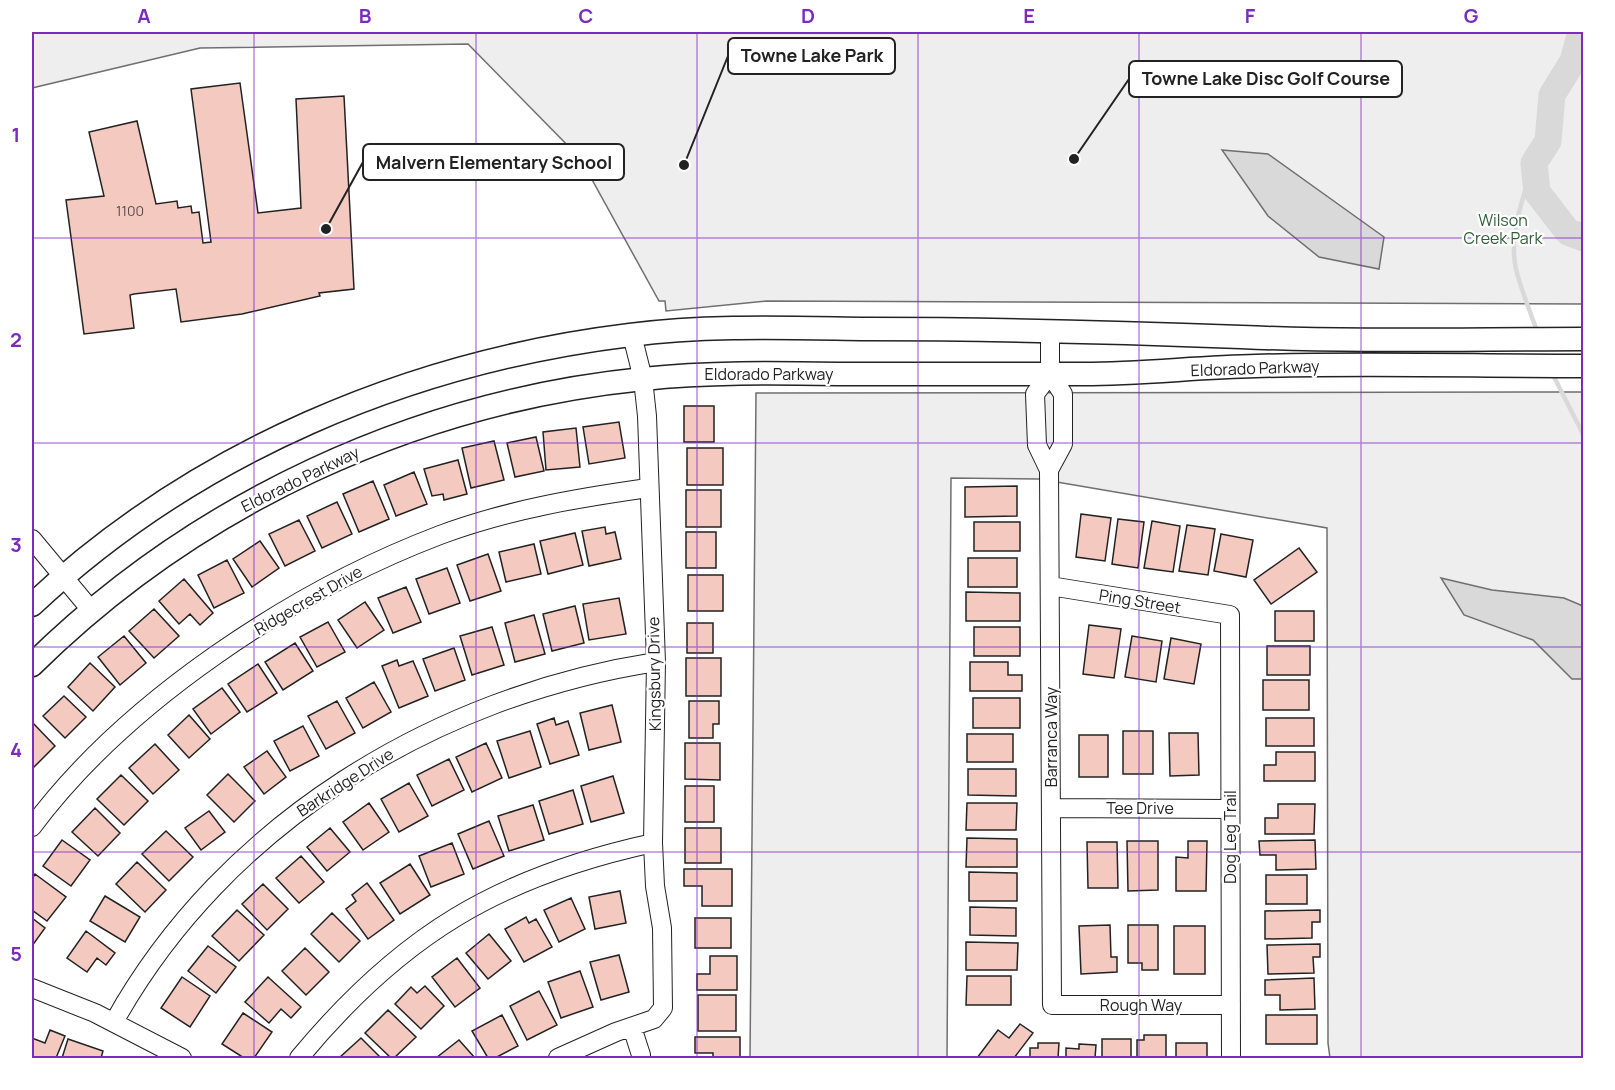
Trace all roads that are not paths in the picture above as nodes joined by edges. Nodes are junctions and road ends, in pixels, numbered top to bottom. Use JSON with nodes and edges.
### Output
{"nodes":[{"id":1,"x":1050,"y":330,"type":"junction"},
{"id":2,"x":632,"y":335,"type":"junction"},
{"id":3,"x":1584,"y":339,"type":"edge"},
{"id":4,"x":1584,"y":366,"type":"edge"},
{"id":5,"x":1050,"y":374,"type":"junction"},
{"id":6,"x":643,"y":379,"type":"junction"},
{"id":7,"x":1049,"y":470,"type":"junction"},
{"id":8,"x":648,"y":488,"type":"junction"},
{"id":9,"x":32,"y":539,"type":"edge"},
{"id":10,"x":63,"y":576,"type":"junction"},
{"id":11,"x":1050,"y":586,"type":"junction"},
{"id":12,"x":32,"y":605,"type":"edge"},
{"id":13,"x":91,"y":610,"type":"junction"},
{"id":14,"x":1230,"y":615,"type":"joint"},
{"id":15,"x":656,"y":662,"type":"junction"},
{"id":16,"x":32,"y":665,"type":"edge"},
{"id":17,"x":1052,"y":808,"type":"junction"},
{"id":18,"x":1229,"y":809,"type":"junction"},
{"id":19,"x":32,"y":827,"type":"edge"},
{"id":20,"x":652,"y":843,"type":"junction"},
{"id":21,"x":32,"y":988,"type":"edge"},
{"id":22,"x":1052,"y":1005,"type":"joint"},
{"id":23,"x":1230,"y":1005,"type":"junction"},
{"id":24,"x":114,"y":1022,"type":"junction"},
{"id":25,"x":632,"y":1027,"type":"junction"},
{"id":26,"x":641,"y":1055,"type":"dead end"},
{"id":27,"x":182,"y":1059,"type":"edge"},
{"id":28,"x":299,"y":1059,"type":"edge"},
{"id":29,"x":558,"y":1059,"type":"edge"},
{"id":30,"x":1231,"y":1059,"type":"edge"}],
"edges":[{"from":1,"to":2,"type":"main road","name":"Eldorado Parkway"},
{"from":1,"to":3,"type":"main road","name":"Eldorado Parkway"},
{"from":1,"to":5,"type":"street","name":"Barranca Way"},
{"from":2,"to":6,"type":"street","name":"Kingsbury Drive"},
{"from":2,"to":10,"type":"main road","name":"Eldorado Parkway"},
{"from":4,"to":5,"type":"main road","name":"Eldorado Parkway"},
{"from":5,"to":6,"type":"main road","name":"Eldorado Parkway"},
{"from":5,"to":7,"type":"street","name":"Barranca Way"},
{"from":5,"to":7,"type":"street","name":"Barranca Way"},
{"from":6,"to":8,"type":"street","name":"Kingsbury Drive"},
{"from":6,"to":13,"type":"main road","name":"Eldorado Parkway"},
{"from":7,"to":11,"type":"street","name":"Barranca Way"},
{"from":8,"to":15,"type":"street","name":"Kingsbury Drive"},
{"from":8,"to":19,"type":"street","name":"Ridgecrest Drive"},
{"from":9,"to":10,"type":"street"},
{"from":10,"to":12,"type":"main road","name":"Eldorado Parkway"},
{"from":10,"to":13,"type":"street"},
{"from":11,"to":14,"type":"street","name":"Ping Street"},
{"from":11,"to":17,"type":"street","name":"Barranca Way"},
{"from":13,"to":16,"type":"main road","name":"Eldorado Parkway"},
{"from":14,"to":18,"type":"street","name":"Dog Leg Trail"},
{"from":15,"to":20,"type":"street","name":"Kingsbury Drive"},
{"from":15,"to":24,"type":"street","name":"Barkridge Drive"},
{"from":17,"to":18,"type":"street","name":"Tee Drive"},
{"from":17,"to":22,"type":"street","name":"Barranca Way"},
{"from":18,"to":23,"type":"street","name":"Dog Leg Trail"},
{"from":20,"to":25,"type":"street","name":"Kingsbury Drive"},
{"from":20,"to":28,"type":"street"},
{"from":21,"to":24,"type":"street"},
{"from":22,"to":23,"type":"street","name":"Rough Way"},
{"from":23,"to":30,"type":"street","name":"Dog Leg Trail"},
{"from":24,"to":27,"type":"street"},
{"from":25,"to":26,"type":"street"},
{"from":25,"to":29,"type":"street"}]}
